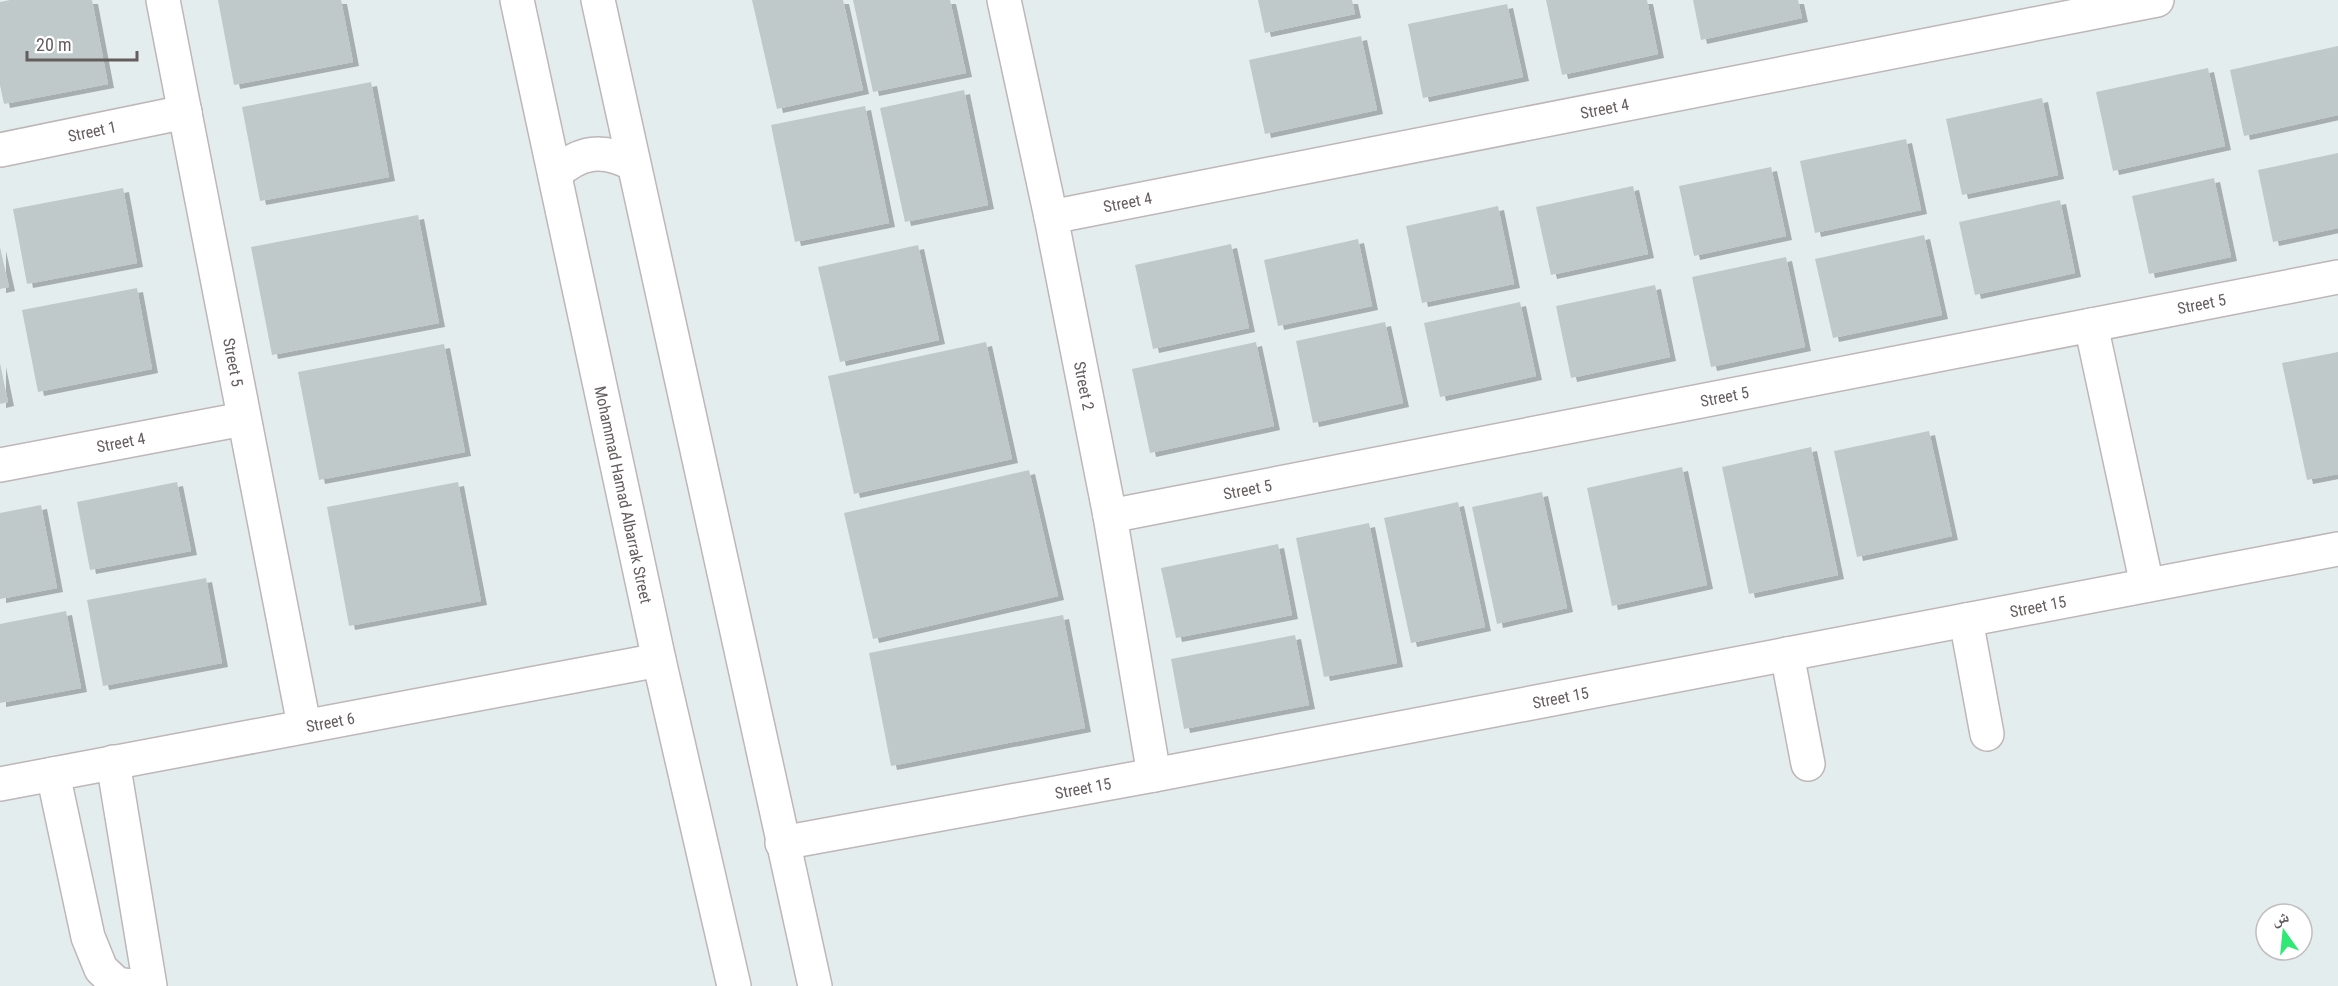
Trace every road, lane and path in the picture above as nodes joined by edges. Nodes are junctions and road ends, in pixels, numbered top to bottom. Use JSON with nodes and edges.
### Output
{"nodes":[{"id":1,"x":163,"y":0,"type":"edge"},
{"id":2,"x":517,"y":0,"type":"edge"},
{"id":3,"x":598,"y":0,"type":"edge"},
{"id":4,"x":1004,"y":0,"type":"edge"},
{"id":5,"x":2157,"y":0,"type":"edge"},
{"id":6,"x":185,"y":112,"type":"junction"},
{"id":7,"x":0,"y":150,"type":"edge"},
{"id":8,"x":633,"y":164,"type":"junction"},
{"id":9,"x":555,"y":174,"type":"junction"},
{"id":10,"x":1051,"y":217,"type":"junction"},
{"id":11,"x":2338,"y":277,"type":"edge"},
{"id":12,"x":2091,"y":325,"type":"junction"},
{"id":13,"x":243,"y":418,"type":"junction"},
{"id":14,"x":0,"y":465,"type":"edge"},
{"id":15,"x":1110,"y":516,"type":"junction"},
{"id":16,"x":2338,"y":549,"type":"edge"},
{"id":17,"x":2147,"y":585,"type":"junction"},
{"id":18,"x":1966,"y":620,"type":"junction"},
{"id":19,"x":1787,"y":654,"type":"junction"},
{"id":20,"x":659,"y":660,"type":"junction"},
{"id":21,"x":304,"y":725,"type":"junction"},
{"id":22,"x":1987,"y":734,"type":"dead end"},
{"id":23,"x":113,"y":762,"type":"junction"},
{"id":24,"x":1808,"y":764,"type":"dead end"},
{"id":25,"x":53,"y":774,"type":"junction"},
{"id":26,"x":1154,"y":774,"type":"junction"},
{"id":27,"x":0,"y":784,"type":"edge"},
{"id":28,"x":782,"y":843,"type":"junction"},
{"id":29,"x":133,"y":986,"type":"edge"},
{"id":30,"x":150,"y":986,"type":"edge"},
{"id":31,"x":734,"y":986,"type":"edge"},
{"id":32,"x":815,"y":986,"type":"edge"}],
"edges":[{"from":1,"to":6,"type":"street","name":"Street 5"},
{"from":2,"to":9,"type":"street","name":"Mohammad Hamad Albarrak Street"},
{"from":3,"to":8,"type":"street"},
{"from":4,"to":10,"type":"street","name":"Street 2"},
{"from":5,"to":10,"type":"street","name":"Street 4"},
{"from":6,"to":7,"type":"street","name":"Street 1"},
{"from":6,"to":13,"type":"street","name":"Street 5"},
{"from":8,"to":9,"type":"street"},
{"from":8,"to":28,"type":"street"},
{"from":9,"to":20,"type":"street","name":"Mohammad Hamad Albarrak Street"},
{"from":10,"to":15,"type":"street","name":"Street 2"},
{"from":11,"to":12,"type":"street","name":"Street 5"},
{"from":12,"to":15,"type":"street","name":"Street 5"},
{"from":12,"to":17,"type":"street"},
{"from":13,"to":14,"type":"street","name":"Street 4"},
{"from":13,"to":21,"type":"street","name":"Street 5"},
{"from":15,"to":26,"type":"street","name":"Street 2"},
{"from":16,"to":17,"type":"street","name":"Street 15"},
{"from":17,"to":18,"type":"street","name":"Street 15"},
{"from":18,"to":19,"type":"street","name":"Street 15"},
{"from":18,"to":22,"type":"street"},
{"from":19,"to":24,"type":"street"},
{"from":19,"to":26,"type":"street","name":"Street 15"},
{"from":20,"to":21,"type":"street","name":"Street 6"},
{"from":20,"to":31,"type":"street","name":"Mohammad Hamad Albarrak Street"},
{"from":21,"to":23,"type":"street","name":"Street 6"},
{"from":23,"to":25,"type":"street","name":"Street 6"},
{"from":23,"to":30,"type":"street"},
{"from":25,"to":27,"type":"street","name":"Street 6"},
{"from":25,"to":29,"type":"street"},
{"from":26,"to":28,"type":"street","name":"Street 15"},
{"from":28,"to":32,"type":"street"}]}
